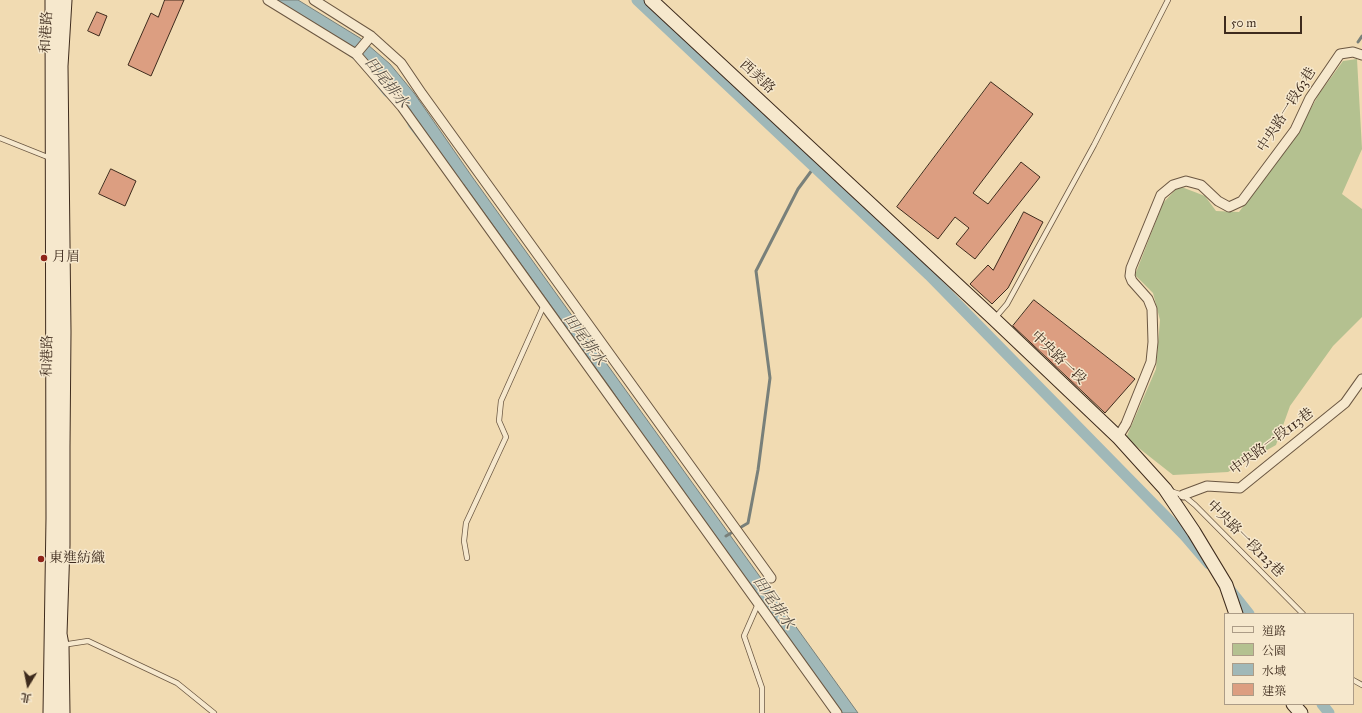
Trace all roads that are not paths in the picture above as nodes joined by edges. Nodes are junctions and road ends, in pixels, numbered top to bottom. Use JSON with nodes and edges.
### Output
{"nodes":[{"id":1,"x":52,"y":0,"type":"edge"},
{"id":2,"x":65,"y":0,"type":"edge"},
{"id":3,"x":268,"y":0,"type":"edge"},
{"id":4,"x":314,"y":0,"type":"edge"},
{"id":5,"x":651,"y":0,"type":"edge"},
{"id":6,"x":1168,"y":0,"type":"edge"},
{"id":7,"x":371,"y":36,"type":"junction"},
{"id":8,"x":356,"y":54,"type":"junction"},
{"id":9,"x":1362,"y":56,"type":"edge"},
{"id":10,"x":0,"y":138,"type":"edge"},
{"id":11,"x":57,"y":157,"type":"junction"},
{"id":12,"x":842,"y":177,"type":"joint"},
{"id":13,"x":544,"y":305,"type":"junction"},
{"id":14,"x":994,"y":319,"type":"junction"},
{"id":15,"x":1362,"y":379,"type":"edge"},
{"id":16,"x":1118,"y":437,"type":"junction"},
{"id":17,"x":1165,"y":489,"type":"junction"},
{"id":18,"x":1183,"y":495,"type":"junction"},
{"id":19,"x":467,"y":558,"type":"dead end"},
{"id":20,"x":771,"y":578,"type":"dead end"},
{"id":21,"x":758,"y":604,"type":"junction"},
{"id":22,"x":1236,"y":613,"type":"edge"},
{"id":23,"x":1302,"y":613,"type":"edge"},
{"id":24,"x":57,"y":646,"type":"junction"},
{"id":25,"x":1294,"y":705,"type":"edge"},
{"id":26,"x":50,"y":713,"type":"edge"},
{"id":27,"x":63,"y":713,"type":"edge"},
{"id":28,"x":214,"y":713,"type":"edge"},
{"id":29,"x":762,"y":713,"type":"edge"},
{"id":30,"x":837,"y":713,"type":"edge"},
{"id":31,"x":1301,"y":713,"type":"edge"}],
"edges":[{"from":1,"to":11,"type":"main road","name":"和港路"},
{"from":2,"to":11,"type":"main road","name":"和港路"},
{"from":3,"to":8,"type":"street"},
{"from":4,"to":7,"type":"street"},
{"from":5,"to":12,"type":"main road","name":"西美路"},
{"from":6,"to":14,"type":"lane"},
{"from":7,"to":8,"type":"street"},
{"from":7,"to":20,"type":"street"},
{"from":8,"to":13,"type":"street"},
{"from":9,"to":16,"type":"street","name":"中央路一段63巷"},
{"from":10,"to":11,"type":"lane"},
{"from":11,"to":24,"type":"main road","name":"和港路"},
{"from":12,"to":14,"type":"main road","name":"中央路一段"},
{"from":13,"to":19,"type":"lane"},
{"from":13,"to":21,"type":"street"},
{"from":14,"to":16,"type":"main road","name":"中央路一段"},
{"from":15,"to":18,"type":"street","name":"中央路一段113巷"},
{"from":16,"to":17,"type":"main road","name":"中央路一段"},
{"from":17,"to":18,"type":"lane","name":"中央路一段123巷"},
{"from":17,"to":22,"type":"main road","name":"中央路一段"},
{"from":18,"to":23,"type":"lane","name":"中央路一段123巷"},
{"from":21,"to":29,"type":"lane"},
{"from":21,"to":30,"type":"street"},
{"from":24,"to":26,"type":"main road","name":"和港路"},
{"from":24,"to":27,"type":"main road","name":"和港路"},
{"from":24,"to":28,"type":"lane"},
{"from":25,"to":31,"type":"main road"}]}
